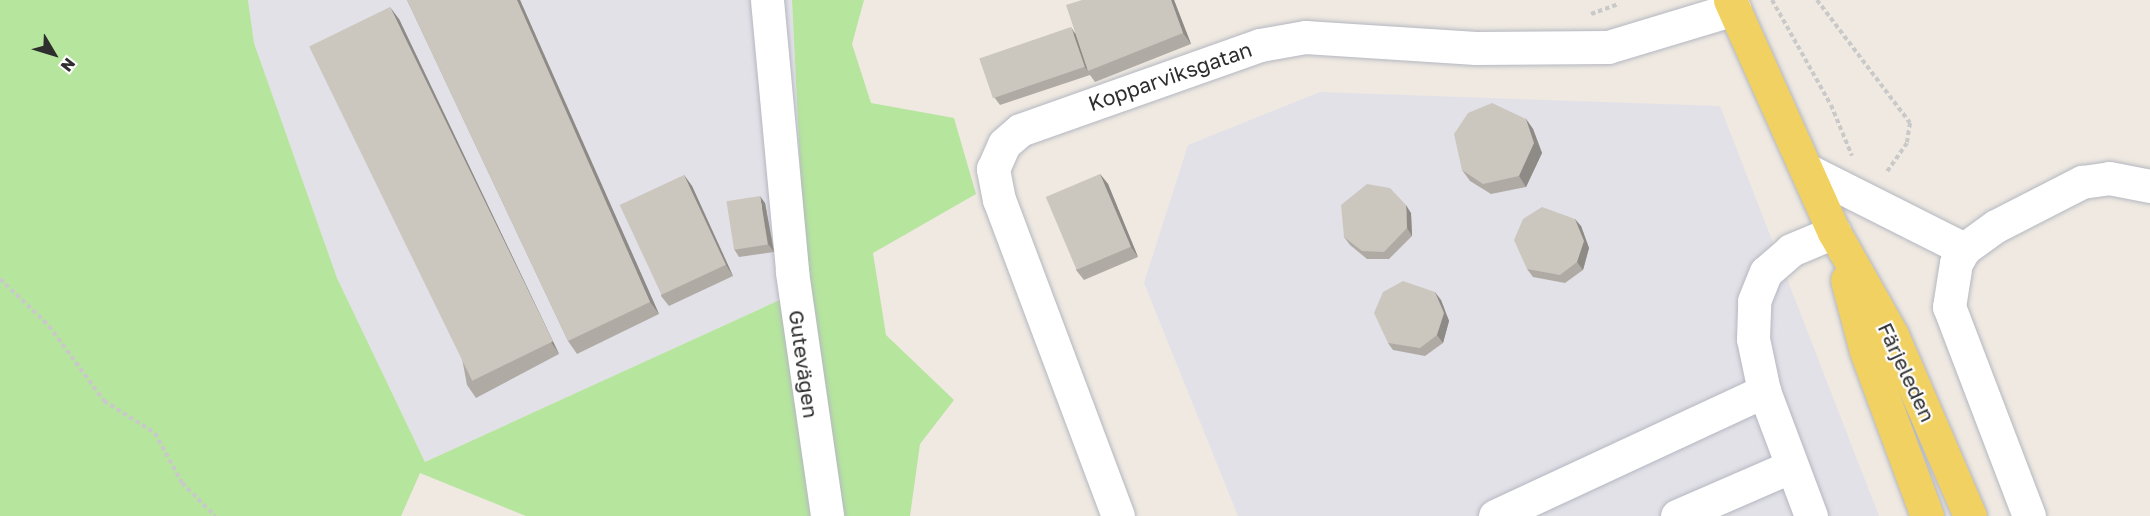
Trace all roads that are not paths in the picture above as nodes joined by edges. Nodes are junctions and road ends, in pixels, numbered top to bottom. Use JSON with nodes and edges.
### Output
{"nodes":[{"id":1,"x":767,"y":0,"type":"edge"},
{"id":2,"x":1732,"y":4,"type":"edge"},
{"id":3,"x":1807,"y":171,"type":"junction"},
{"id":4,"x":2150,"y":186,"type":"edge"},
{"id":5,"x":1834,"y":232,"type":"junction"},
{"id":6,"x":1964,"y":249,"type":"junction"},
{"id":7,"x":1764,"y":391,"type":"junction"},
{"id":8,"x":1792,"y":466,"type":"junction"},
{"id":9,"x":826,"y":516,"type":"edge"},
{"id":10,"x":1118,"y":516,"type":"edge"},
{"id":11,"x":1495,"y":516,"type":"edge"},
{"id":12,"x":1677,"y":516,"type":"edge"},
{"id":13,"x":1810,"y":516,"type":"edge"},
{"id":14,"x":1927,"y":516,"type":"edge"},
{"id":15,"x":1970,"y":516,"type":"edge"},
{"id":16,"x":2029,"y":516,"type":"edge"}],
"edges":[{"from":1,"to":9,"type":"street","name":"Gutevägen"},
{"from":2,"to":3,"type":"main road","name":"Färjeleden"},
{"from":2,"to":10,"type":"street","name":"Kopparviksgatan"},
{"from":3,"to":5,"type":"main road","name":"Färjeleden"},
{"from":3,"to":6,"type":"street"},
{"from":4,"to":6,"type":"street"},
{"from":5,"to":7,"type":"street"},
{"from":5,"to":14,"type":"main road","name":"Färjeleden"},
{"from":5,"to":15,"type":"main road","name":"Färjeleden"},
{"from":6,"to":16,"type":"street"},
{"from":7,"to":8,"type":"street"},
{"from":7,"to":11,"type":"street"},
{"from":8,"to":12,"type":"street"},
{"from":8,"to":13,"type":"street"}]}
